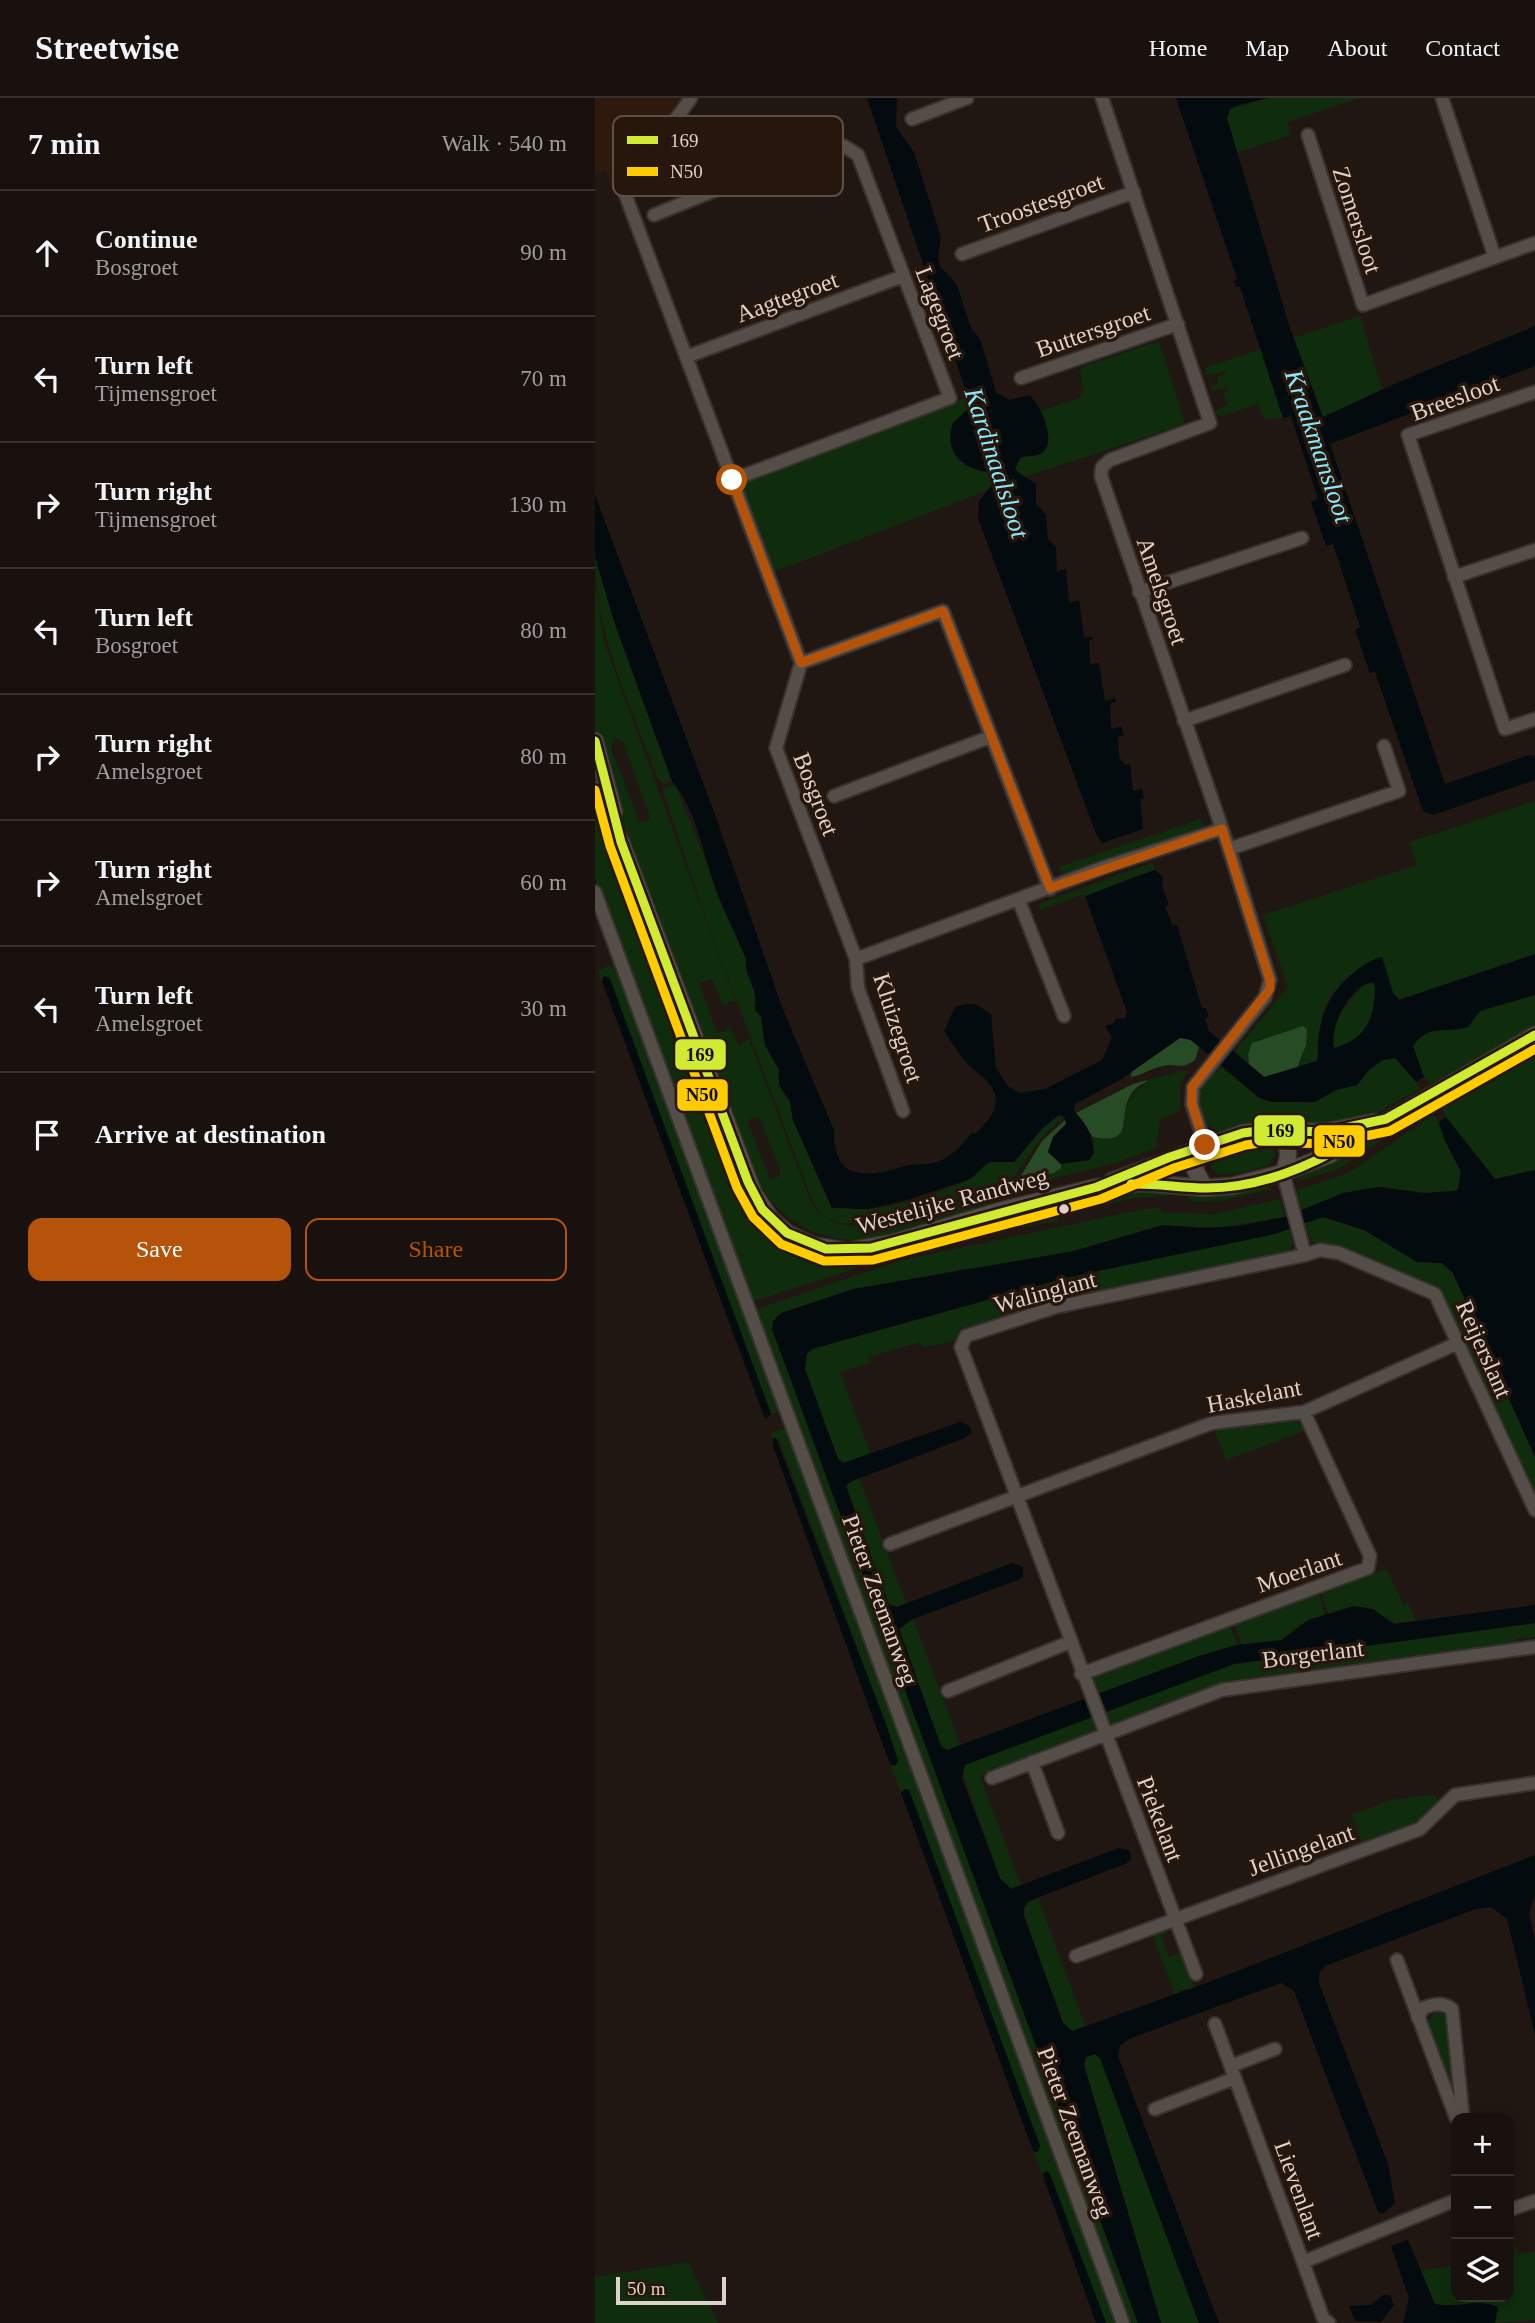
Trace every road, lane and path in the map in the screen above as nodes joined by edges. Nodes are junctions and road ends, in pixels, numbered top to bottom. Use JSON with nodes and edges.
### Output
{"nodes":[{"id":1,"x":691,"y":98,"type":"edge"},
{"id":2,"x":967,"y":98,"type":"edge"},
{"id":3,"x":1102,"y":98,"type":"edge"},
{"id":4,"x":1442,"y":98,"type":"edge"},
{"id":5,"x":679,"y":116,"type":"edge"},
{"id":6,"x":912,"y":119,"type":"dead end"},
{"id":7,"x":1308,"y":135,"type":"dead end"},
{"id":8,"x":843,"y":146,"type":"edge"},
{"id":9,"x":1134,"y":191,"type":"junction"},
{"id":10,"x":626,"y":196,"type":"edge"},
{"id":11,"x":702,"y":196,"type":"edge"},
{"id":12,"x":654,"y":215,"type":"dead end"},
{"id":13,"x":1535,"y":243,"type":"edge"},
{"id":14,"x":962,"y":254,"type":"dead end"},
{"id":15,"x":1494,"y":255,"type":"junction"},
{"id":16,"x":904,"y":276,"type":"junction"},
{"id":17,"x":1178,"y":324,"type":"junction"},
{"id":18,"x":686,"y":357,"type":"junction"},
{"id":19,"x":1021,"y":378,"type":"dead end"},
{"id":20,"x":1535,"y":392,"type":"edge"},
{"id":21,"x":732,"y":480,"type":"junction"},
{"id":22,"x":1302,"y":538,"type":"dead end"},
{"id":23,"x":1535,"y":551,"type":"edge"},
{"id":24,"x":1454,"y":578,"type":"junction"},
{"id":25,"x":1139,"y":592,"type":"junction"},
{"id":26,"x":801,"y":663,"type":"junction"},
{"id":27,"x":1345,"y":665,"type":"dead end"},
{"id":28,"x":1535,"y":719,"type":"edge"},
{"id":29,"x":1184,"y":721,"type":"junction"},
{"id":30,"x":990,"y":737,"type":"junction"},
{"id":31,"x":595,"y":741,"type":"edge"},
{"id":32,"x":1384,"y":746,"type":"dead end"},
{"id":33,"x":595,"y":790,"type":"edge"},
{"id":34,"x":834,"y":796,"type":"dead end"},
{"id":35,"x":1222,"y":829,"type":"junction"},
{"id":36,"x":621,"y":842,"type":"junction"},
{"id":37,"x":1229,"y":849,"type":"junction"},
{"id":38,"x":1050,"y":888,"type":"junction"},
{"id":39,"x":595,"y":892,"type":"edge"},
{"id":40,"x":1019,"y":901,"type":"junction"},
{"id":41,"x":856,"y":959,"type":"junction"},
{"id":42,"x":1064,"y":1016,"type":"dead end"},
{"id":43,"x":1535,"y":1035,"type":"edge"},
{"id":44,"x":903,"y":1111,"type":"dead end"},
{"id":45,"x":1387,"y":1119,"type":"junction"},
{"id":46,"x":1280,"y":1130,"type":"junction"},
{"id":47,"x":1205,"y":1145,"type":"junction"},
{"id":48,"x":1283,"y":1173,"type":"junction"},
{"id":49,"x":1097,"y":1187,"type":"junction"},
{"id":50,"x":1205,"y":1188,"type":"junction"},
{"id":51,"x":1305,"y":1255,"type":"junction"},
{"id":52,"x":1458,"y":1343,"type":"junction"},
{"id":53,"x":1304,"y":1412,"type":"junction"},
{"id":54,"x":1015,"y":1498,"type":"junction"},
{"id":55,"x":1535,"y":1510,"type":"edge"},
{"id":56,"x":890,"y":1544,"type":"dead end"},
{"id":57,"x":1070,"y":1642,"type":"junction"},
{"id":58,"x":1535,"y":1647,"type":"edge"},
{"id":59,"x":1084,"y":1679,"type":"junction"},
{"id":60,"x":948,"y":1691,"type":"dead end"},
{"id":61,"x":1103,"y":1731,"type":"junction"},
{"id":62,"x":1032,"y":1762,"type":"junction"},
{"id":63,"x":992,"y":1778,"type":"dead end"},
{"id":64,"x":1535,"y":1783,"type":"edge"},
{"id":65,"x":1058,"y":1833,"type":"dead end"},
{"id":66,"x":1175,"y":1920,"type":"junction"},
{"id":67,"x":1076,"y":1956,"type":"dead end"},
{"id":68,"x":1397,"y":1960,"type":"dead end"},
{"id":69,"x":1196,"y":1974,"type":"dead end"},
{"id":70,"x":1418,"y":2018,"type":"junction"},
{"id":71,"x":1215,"y":2024,"type":"dead end"},
{"id":72,"x":1275,"y":2049,"type":"dead end"},
{"id":73,"x":1233,"y":2072,"type":"junction"},
{"id":74,"x":1155,"y":2109,"type":"dead end"},
{"id":75,"x":1454,"y":2113,"type":"edge"},
{"id":76,"x":1462,"y":2113,"type":"edge"},
{"id":77,"x":1535,"y":2201,"type":"edge"},
{"id":78,"x":1451,"y":2202,"type":"edge"},
{"id":79,"x":1514,"y":2208,"type":"edge"},
{"id":80,"x":1303,"y":2262,"type":"junction"},
{"id":81,"x":1123,"y":2323,"type":"edge"},
{"id":82,"x":1329,"y":2323,"type":"edge"}],
"edges":[{"from":1,"to":5,"type":"street"},
{"from":2,"to":6,"type":"street"},
{"from":3,"to":9,"type":"street","name":"Amelsgroet"},
{"from":4,"to":15,"type":"street"},
{"from":7,"to":15,"type":"street","name":"Zomersloot"},
{"from":8,"to":16,"type":"street","name":"Lagegroet"},
{"from":9,"to":14,"type":"street","name":"Troostesgroet"},
{"from":9,"to":17,"type":"street","name":"Amelsgroet"},
{"from":10,"to":18,"type":"street"},
{"from":11,"to":12,"type":"street","name":"Lagegroet"},
{"from":13,"to":15,"type":"street","name":"Zomersloot"},
{"from":16,"to":18,"type":"street","name":"Aagtegroet"},
{"from":16,"to":21,"type":"street","name":"Lagegroet"},
{"from":17,"to":19,"type":"street","name":"Buttersgroet"},
{"from":17,"to":25,"type":"street","name":"Amelsgroet"},
{"from":18,"to":21,"type":"street"},
{"from":20,"to":24,"type":"street","name":"Breesloot"},
{"from":21,"to":26,"type":"street"},
{"from":22,"to":25,"type":"street"},
{"from":23,"to":24,"type":"street"},
{"from":24,"to":28,"type":"street","name":"Breesloot"},
{"from":25,"to":29,"type":"street","name":"Amelsgroet"},
{"from":26,"to":30,"type":"street"},
{"from":26,"to":41,"type":"street","name":"Bosgroet"},
{"from":27,"to":29,"type":"street"},
{"from":29,"to":35,"type":"street","name":"Amelsgroet"},
{"from":30,"to":34,"type":"street"},
{"from":30,"to":38,"type":"street"},
{"from":31,"to":36,"type":"street","name":"Westelijke Randweg"},
{"from":32,"to":37,"type":"street"},
{"from":33,"to":36,"type":"street","name":"Westelijke Randweg"},
{"from":35,"to":37,"type":"street","name":"Amelsgroet"},
{"from":35,"to":38,"type":"street"},
{"from":36,"to":49,"type":"street","name":"Westelijke Randweg"},
{"from":37,"to":47,"type":"street","name":"Amelsgroet"},
{"from":38,"to":40,"type":"street"},
{"from":39,"to":81,"type":"street","name":"Pieter Zeemanweg"},
{"from":40,"to":41,"type":"street"},
{"from":40,"to":42,"type":"street"},
{"from":41,"to":44,"type":"street","name":"Kluizegroet"},
{"from":43,"to":45,"type":"street","name":"Westelijke Randweg"},
{"from":45,"to":46,"type":"street","name":"Westelijke Randweg"},
{"from":45,"to":48,"type":"street","name":"Westelijke Randweg"},
{"from":46,"to":47,"type":"street","name":"Westelijke Randweg"},
{"from":46,"to":48,"type":"street"},
{"from":47,"to":49,"type":"street","name":"Westelijke Randweg"},
{"from":47,"to":50,"type":"street"},
{"from":48,"to":50,"type":"street","name":"Westelijke Randweg"},
{"from":48,"to":51,"type":"street"},
{"from":49,"to":50,"type":"street","name":"Westelijke Randweg"},
{"from":51,"to":52,"type":"street","name":"Reijerslant"},
{"from":51,"to":54,"type":"street","name":"Walinglant"},
{"from":52,"to":53,"type":"street","name":"Haskelant"},
{"from":52,"to":55,"type":"street","name":"Reijerslant"},
{"from":53,"to":54,"type":"street","name":"Haskelant"},
{"from":53,"to":59,"type":"street","name":"Moerlant"},
{"from":54,"to":56,"type":"street"},
{"from":54,"to":57,"type":"street","name":"Walinglant"},
{"from":57,"to":59,"type":"street","name":"Walinglant"},
{"from":57,"to":60,"type":"street"},
{"from":58,"to":61,"type":"street","name":"Borgerlant"},
{"from":59,"to":61,"type":"street","name":"Walinglant"},
{"from":61,"to":62,"type":"street"},
{"from":61,"to":66,"type":"street","name":"Piekelant"},
{"from":62,"to":63,"type":"street"},
{"from":62,"to":65,"type":"street"},
{"from":64,"to":66,"type":"street","name":"Jellingelant"},
{"from":66,"to":67,"type":"street","name":"Jellingelant"},
{"from":66,"to":69,"type":"street"},
{"from":68,"to":70,"type":"street"},
{"from":70,"to":75,"type":"street"},
{"from":70,"to":76,"type":"street"},
{"from":71,"to":73,"type":"street","name":"Lievenlant"},
{"from":72,"to":73,"type":"street"},
{"from":73,"to":74,"type":"street"},
{"from":73,"to":80,"type":"street","name":"Lievenlant"},
{"from":77,"to":79,"type":"street"},
{"from":78,"to":80,"type":"street","name":"Lievenlant"},
{"from":80,"to":82,"type":"street"}]}
